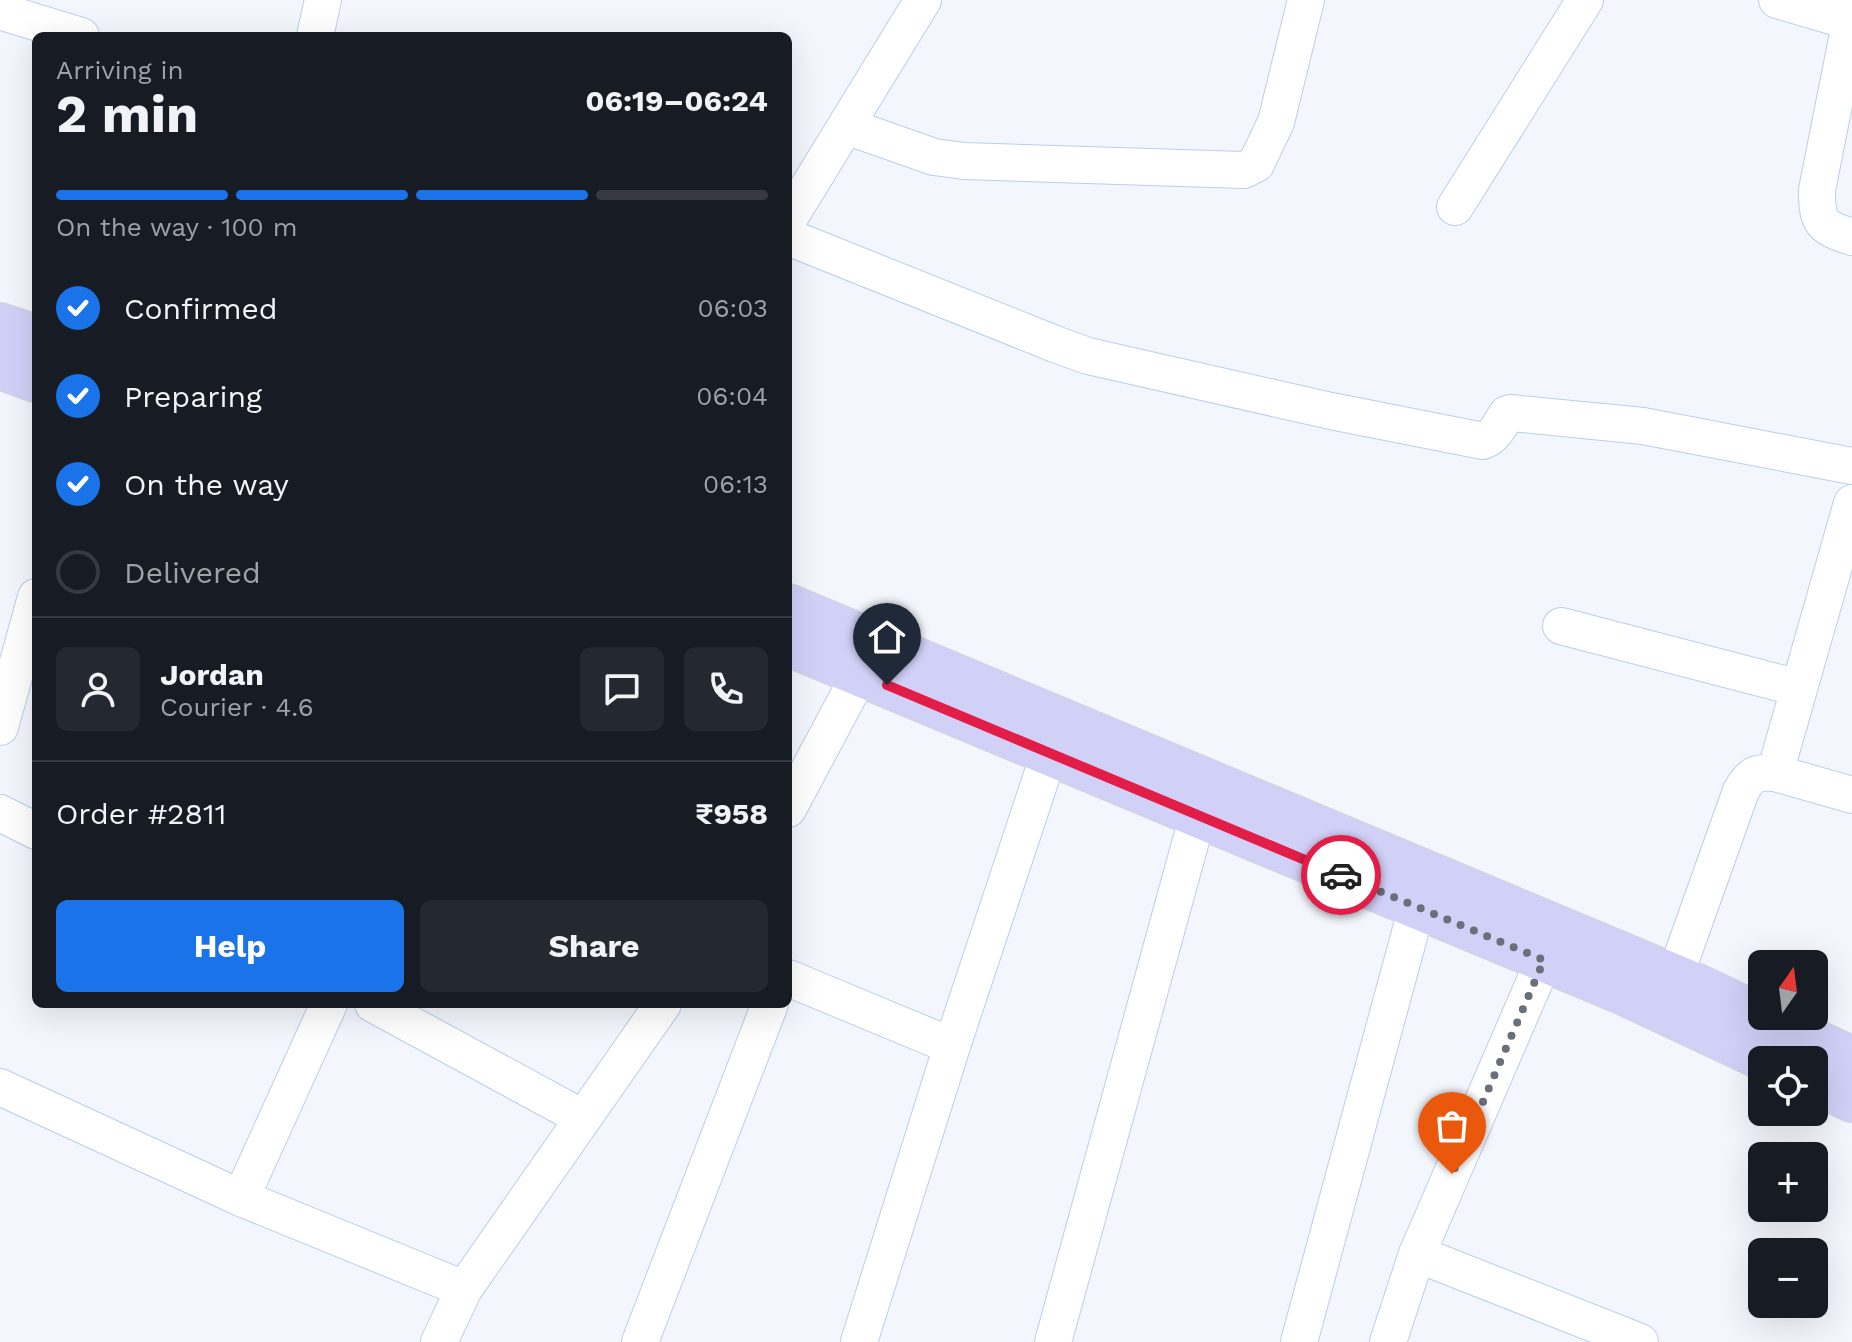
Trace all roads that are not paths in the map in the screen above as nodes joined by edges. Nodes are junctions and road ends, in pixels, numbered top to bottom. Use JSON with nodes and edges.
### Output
{"nodes":[{"id":1,"x":323,"y":0,"type":"edge"},
{"id":2,"x":1306,"y":0,"type":"edge"},
{"id":3,"x":1585,"y":0,"type":"edge"},
{"id":4,"x":1777,"y":0,"type":"edge"},
{"id":5,"x":918,"y":1,"type":"edge"},
{"id":6,"x":5,"y":17,"type":"edge"},
{"id":7,"x":1851,"y":19,"type":"edge"},
{"id":8,"x":65,"y":32,"type":"edge"},
{"id":9,"x":316,"y":32,"type":"edge"},
{"id":10,"x":846,"y":126,"type":"junction"},
{"id":11,"x":1455,"y":207,"type":"dead end"},
{"id":12,"x":792,"y":214,"type":"edge"},
{"id":13,"x":1852,"y":237,"type":"edge"},
{"id":14,"x":792,"y":239,"type":"edge"},
{"id":15,"x":0,"y":325,"type":"edge"},
{"id":16,"x":32,"y":336,"type":"edge"},
{"id":17,"x":0,"y":367,"type":"edge"},
{"id":18,"x":32,"y":379,"type":"edge"},
{"id":19,"x":1852,"y":466,"type":"edge"},
{"id":20,"x":1852,"y":503,"type":"edge"},
{"id":21,"x":792,"y":608,"type":"edge"},
{"id":22,"x":32,"y":611,"type":"edge"},
{"id":23,"x":1561,"y":626,"type":"dead end"},
{"id":24,"x":792,"y":646,"type":"edge"},
{"id":25,"x":860,"y":674,"type":"junction"},
{"id":26,"x":1799,"y":688,"type":"junction"},
{"id":27,"x":0,"y":727,"type":"edge"},
{"id":28,"x":1054,"y":736,"type":"junction"},
{"id":29,"x":1775,"y":773,"type":"junction"},
{"id":30,"x":1852,"y":795,"type":"edge"},
{"id":31,"x":792,"y":802,"type":"edge"},
{"id":32,"x":0,"y":813,"type":"edge"},
{"id":33,"x":1198,"y":815,"type":"junction"},
{"id":34,"x":32,"y":829,"type":"edge"},
{"id":35,"x":1417,"y":907,"type":"junction"},
{"id":36,"x":1544,"y":960,"type":"junction"},
{"id":37,"x":1675,"y":976,"type":"junction"},
{"id":38,"x":792,"y":980,"type":"edge"},
{"id":39,"x":327,"y":1008,"type":"edge"},
{"id":40,"x":380,"y":1008,"type":"edge"},
{"id":41,"x":660,"y":1008,"type":"edge"},
{"id":42,"x":768,"y":1008,"type":"edge"},
{"id":43,"x":952,"y":1046,"type":"junction"},
{"id":44,"x":1748,"y":1051,"type":"edge"},
{"id":45,"x":1852,"y":1059,"type":"edge"},
{"id":46,"x":0,"y":1087,"type":"edge"},
{"id":47,"x":1828,"y":1089,"type":"edge"},
{"id":48,"x":1852,"y":1100,"type":"edge"},
{"id":49,"x":583,"y":1118,"type":"junction"},
{"id":50,"x":241,"y":1198,"type":"junction"},
{"id":51,"x":1417,"y":1254,"type":"junction"},
{"id":52,"x":464,"y":1289,"type":"junction"},
{"id":53,"x":1063,"y":1340,"type":"edge"},
{"id":54,"x":439,"y":1342,"type":"edge"},
{"id":55,"x":640,"y":1342,"type":"edge"},
{"id":56,"x":859,"y":1342,"type":"edge"},
{"id":57,"x":1299,"y":1342,"type":"edge"},
{"id":58,"x":1388,"y":1342,"type":"edge"},
{"id":59,"x":1638,"y":1342,"type":"edge"}],
"edges":[{"from":1,"to":9,"type":"street"},
{"from":2,"to":10,"type":"street"},
{"from":3,"to":11,"type":"street"},
{"from":4,"to":7,"type":"street"},
{"from":5,"to":10,"type":"street"},
{"from":6,"to":8,"type":"street"},
{"from":7,"to":13,"type":"street"},
{"from":10,"to":12,"type":"street"},
{"from":14,"to":19,"type":"street"},
{"from":15,"to":16,"type":"main road"},
{"from":17,"to":18,"type":"main road"},
{"from":20,"to":26,"type":"street"},
{"from":21,"to":28,"type":"main road"},
{"from":22,"to":27,"type":"street"},
{"from":23,"to":26,"type":"street"},
{"from":24,"to":25,"type":"main road"},
{"from":25,"to":28,"type":"main road"},
{"from":25,"to":31,"type":"street"},
{"from":26,"to":29,"type":"street"},
{"from":28,"to":33,"type":"main road"},
{"from":28,"to":37,"type":"main road"},
{"from":28,"to":43,"type":"street"},
{"from":29,"to":30,"type":"street"},
{"from":29,"to":37,"type":"street"},
{"from":32,"to":34,"type":"street"},
{"from":33,"to":35,"type":"main road"},
{"from":33,"to":53,"type":"street"},
{"from":35,"to":36,"type":"main road"},
{"from":35,"to":57,"type":"street"},
{"from":36,"to":44,"type":"main road"},
{"from":36,"to":51,"type":"street"},
{"from":37,"to":45,"type":"main road"},
{"from":38,"to":43,"type":"street"},
{"from":39,"to":50,"type":"street"},
{"from":40,"to":49,"type":"street"},
{"from":41,"to":49,"type":"street"},
{"from":42,"to":55,"type":"street"},
{"from":43,"to":56,"type":"street"},
{"from":46,"to":50,"type":"street"},
{"from":47,"to":48,"type":"main road"},
{"from":49,"to":52,"type":"street"},
{"from":50,"to":52,"type":"street"},
{"from":51,"to":58,"type":"street"},
{"from":51,"to":59,"type":"street"},
{"from":52,"to":54,"type":"street"}]}
